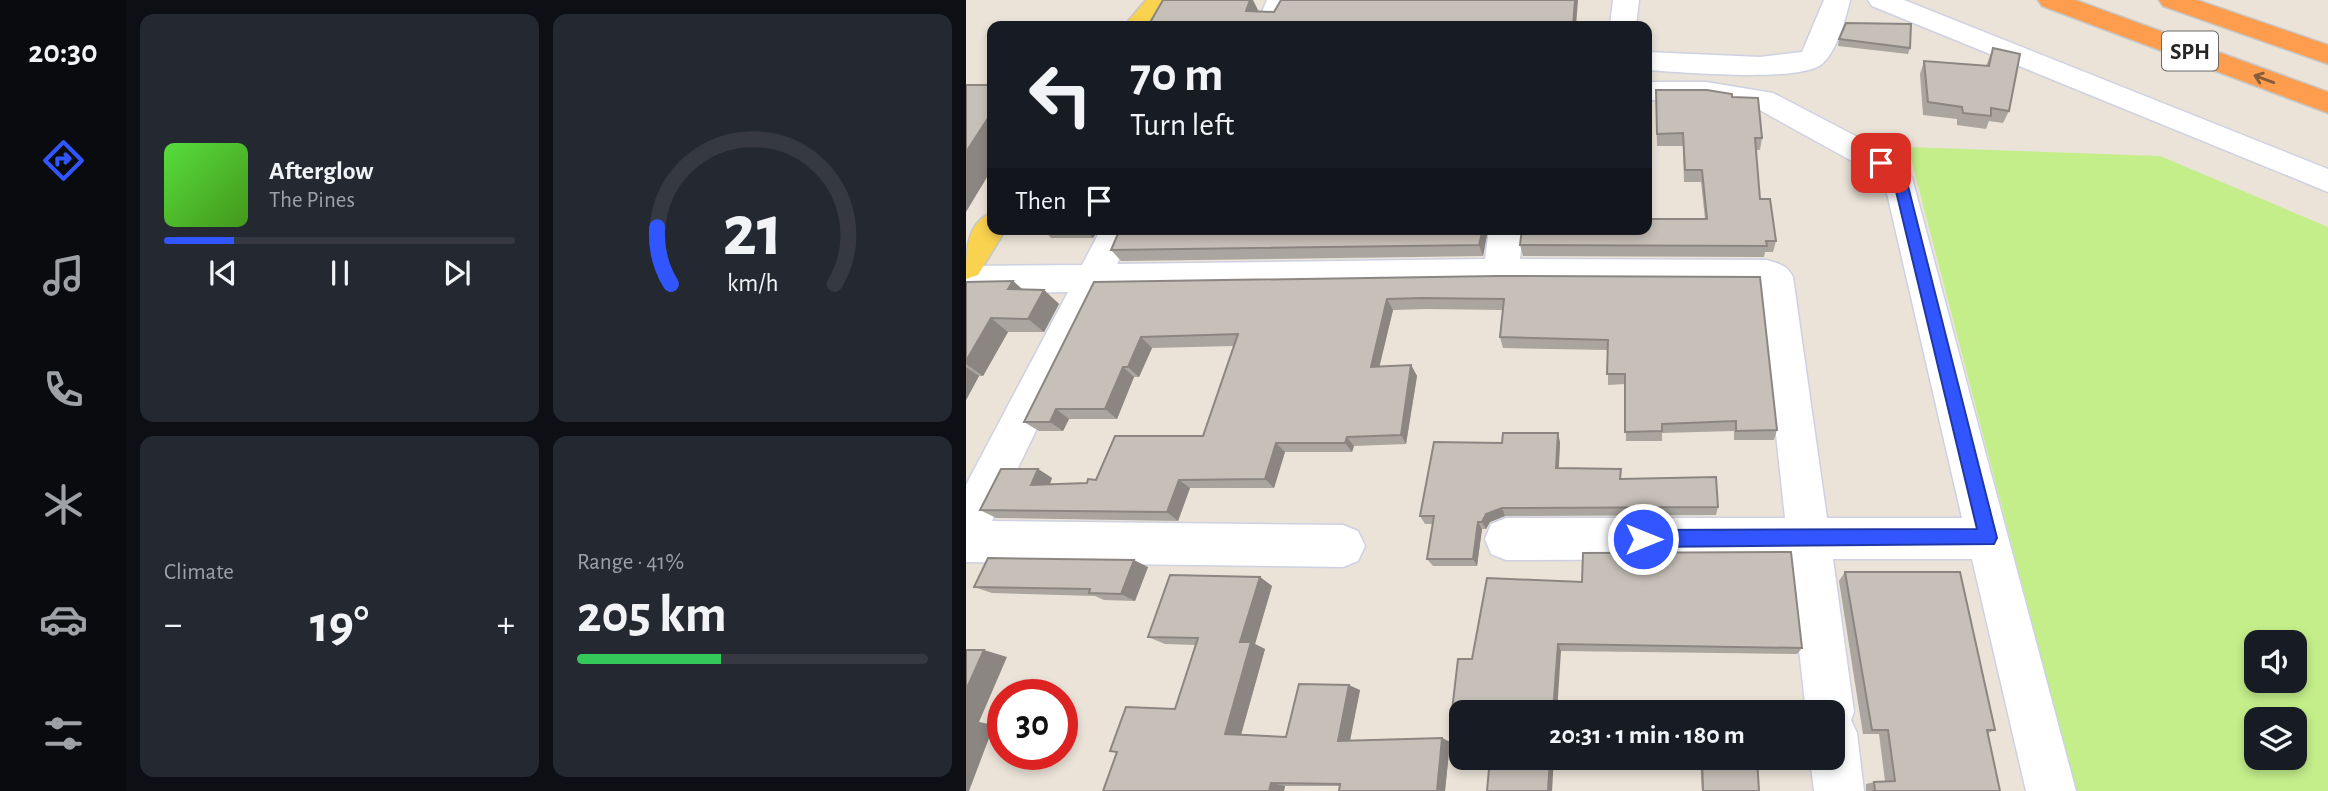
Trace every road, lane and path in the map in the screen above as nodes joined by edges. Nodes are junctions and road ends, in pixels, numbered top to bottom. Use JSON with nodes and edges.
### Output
{"nodes":[{"id":1,"x":1160,"y":0,"type":"edge"},
{"id":2,"x":1280,"y":0,"type":"edge"},
{"id":3,"x":1626,"y":0,"type":"edge"},
{"id":4,"x":1838,"y":0,"type":"edge"},
{"id":5,"x":1881,"y":0,"type":"edge"},
{"id":6,"x":2051,"y":0,"type":"edge"},
{"id":7,"x":2172,"y":0,"type":"edge"},
{"id":8,"x":1141,"y":21,"type":"edge"},
{"id":9,"x":1271,"y":21,"type":"edge"},
{"id":10,"x":1624,"y":21,"type":"edge"},
{"id":11,"x":2328,"y":55,"type":"edge"},
{"id":12,"x":1652,"y":61,"type":"edge"},
{"id":13,"x":1652,"y":91,"type":"edge"},
{"id":14,"x":2328,"y":103,"type":"edge"},
{"id":15,"x":2328,"y":181,"type":"edge"},
{"id":16,"x":987,"y":233,"type":"edge"},
{"id":17,"x":1115,"y":235,"type":"edge"},
{"id":18,"x":1505,"y":235,"type":"edge"},
{"id":19,"x":966,"y":266,"type":"edge"},
{"id":20,"x":1502,"y":272,"type":"junction"},
{"id":21,"x":1096,"y":276,"type":"junction"},
{"id":22,"x":966,"y":280,"type":"edge"},
{"id":23,"x":966,"y":528,"type":"edge"},
{"id":24,"x":1808,"y":538,"type":"junction"},
{"id":25,"x":1988,"y":538,"type":"junction"},
{"id":26,"x":1506,"y":539,"type":"dead end"},
{"id":27,"x":966,"y":541,"type":"edge"},
{"id":28,"x":1343,"y":546,"type":"dead end"},
{"id":29,"x":1828,"y":700,"type":"edge"},
{"id":30,"x":1836,"y":770,"type":"edge"},
{"id":31,"x":1839,"y":791,"type":"edge"},
{"id":32,"x":2051,"y":791,"type":"edge"}],
"edges":[{"from":1,"to":8,"type":"main road"},
{"from":2,"to":9,"type":"street"},
{"from":3,"to":10,"type":"street"},
{"from":4,"to":12,"type":"street"},
{"from":5,"to":15,"type":"street"},
{"from":14,"to":6,"type":"highway","number":"SPH","one_way":true},
{"from":7,"to":11,"type":"highway","number":"SPH"},
{"from":13,"to":25,"type":"street"},
{"from":16,"to":19,"type":"main road"},
{"from":17,"to":21,"type":"street"},
{"from":18,"to":20,"type":"street"},
{"from":20,"to":21,"type":"street"},
{"from":20,"to":24,"type":"street"},
{"from":21,"to":22,"type":"street"},
{"from":21,"to":23,"type":"street"},
{"from":24,"to":25,"type":"street"},
{"from":24,"to":26,"type":"street"},
{"from":24,"to":29,"type":"street"},
{"from":25,"to":32,"type":"street"},
{"from":27,"to":28,"type":"street"},
{"from":30,"to":31,"type":"street"}]}
